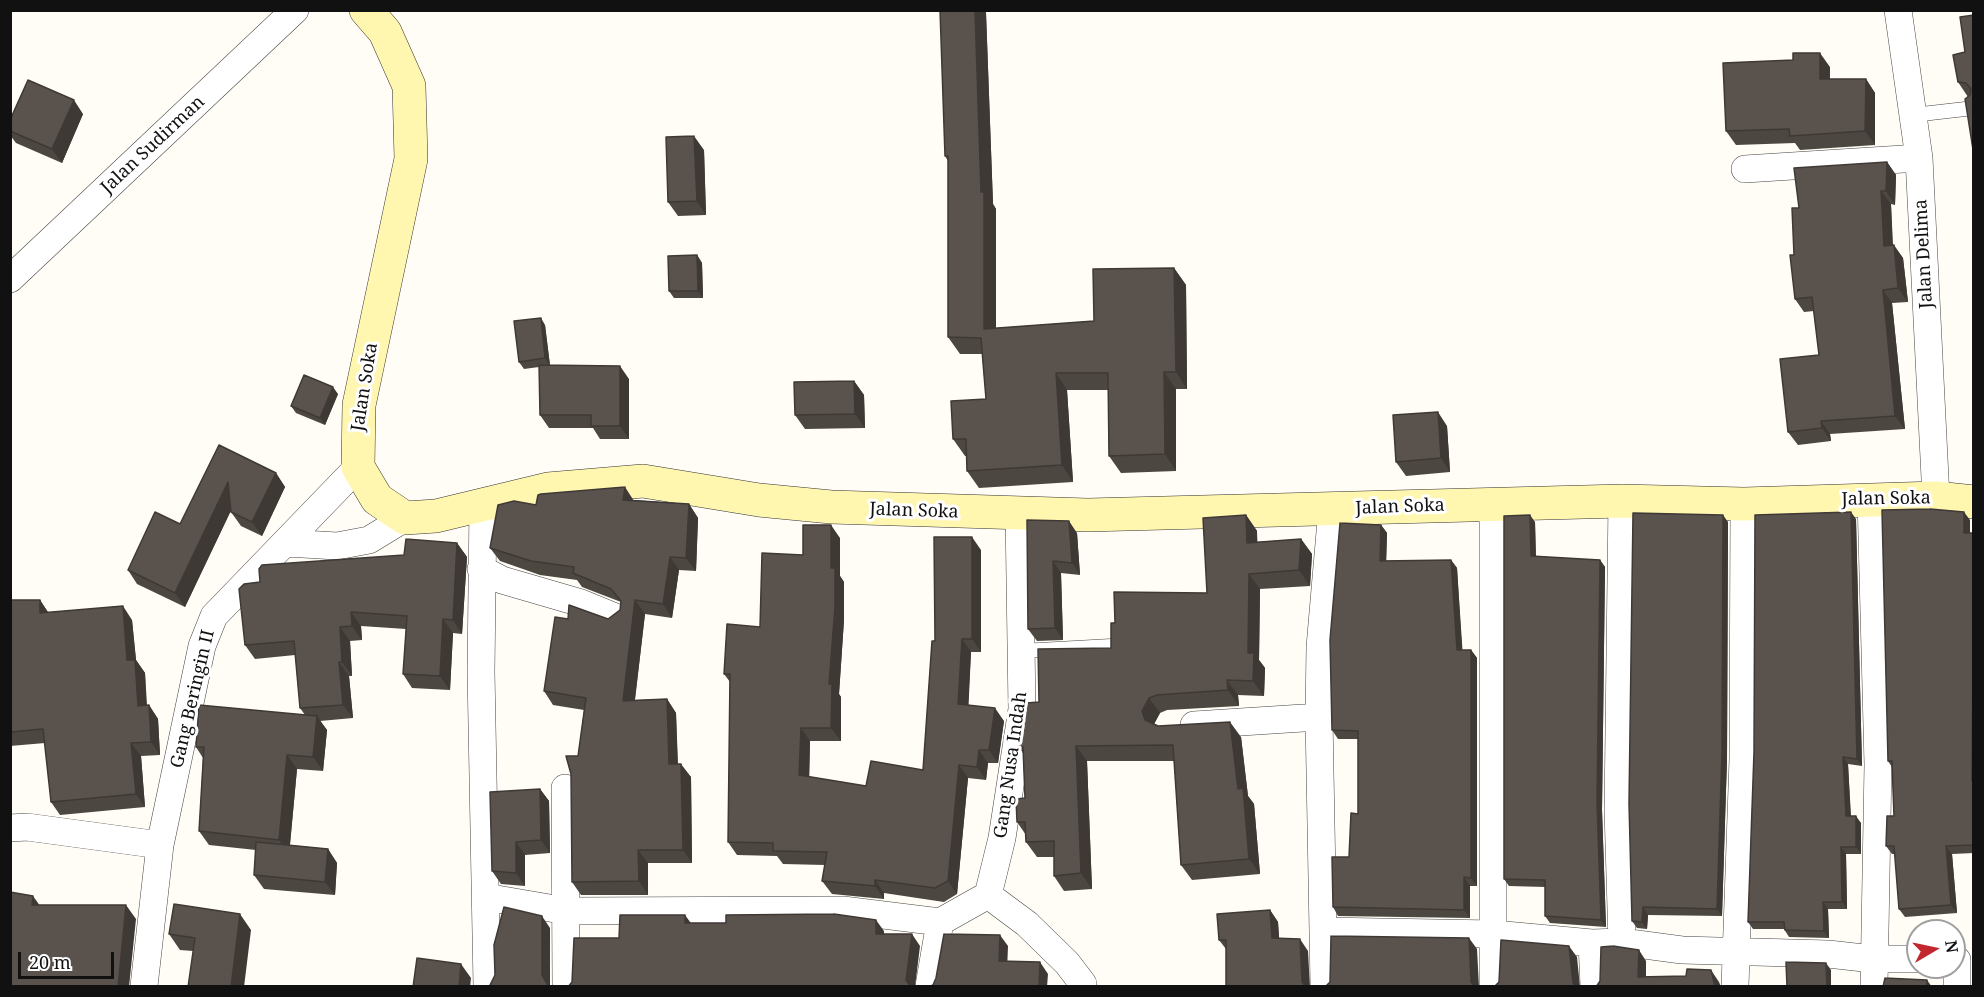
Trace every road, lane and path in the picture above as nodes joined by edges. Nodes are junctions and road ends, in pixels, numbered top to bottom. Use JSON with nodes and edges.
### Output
{"nodes":[{"id":1,"x":295,"y":10,"type":"edge"},
{"id":2,"x":366,"y":10,"type":"edge"},
{"id":3,"x":1898,"y":10,"type":"edge"},
{"id":4,"x":1974,"y":108,"type":"edge"},
{"id":5,"x":1913,"y":116,"type":"junction"},
{"id":6,"x":1919,"y":158,"type":"junction"},
{"id":7,"x":1745,"y":169,"type":"dead end"},
{"id":8,"x":10,"y":279,"type":"edge"},
{"id":9,"x":357,"y":467,"type":"junction"},
{"id":10,"x":1871,"y":498,"type":"junction"},
{"id":11,"x":1936,"y":498,"type":"junction"},
{"id":12,"x":1622,"y":501,"type":"junction"},
{"id":13,"x":1974,"y":502,"type":"edge"},
{"id":14,"x":1493,"y":504,"type":"junction"},
{"id":15,"x":1744,"y":504,"type":"junction"},
{"id":16,"x":483,"y":505,"type":"junction"},
{"id":17,"x":1332,"y":508,"type":"junction"},
{"id":18,"x":1018,"y":513,"type":"junction"},
{"id":19,"x":405,"y":518,"type":"junction"},
{"id":20,"x":286,"y":543,"type":"junction"},
{"id":21,"x":481,"y":569,"type":"junction"},
{"id":22,"x":615,"y":617,"type":"edge"},
{"id":23,"x":1111,"y":646,"type":"edge"},
{"id":24,"x":1021,"y":651,"type":"junction"},
{"id":25,"x":1319,"y":717,"type":"junction"},
{"id":26,"x":1169,"y":726,"type":"edge"},
{"id":27,"x":565,"y":788,"type":"dead end"},
{"id":28,"x":10,"y":828,"type":"edge"},
{"id":29,"x":160,"y":845,"type":"junction"},
{"id":30,"x":988,"y":895,"type":"junction"},
{"id":31,"x":485,"y":897,"type":"junction"},
{"id":32,"x":567,"y":911,"type":"junction"},
{"id":33,"x":940,"y":922,"type":"junction"},
{"id":34,"x":1323,"y":931,"type":"junction"},
{"id":35,"x":1494,"y":934,"type":"junction"},
{"id":36,"x":1622,"y":942,"type":"junction"},
{"id":37,"x":1592,"y":943,"type":"junction"},
{"id":38,"x":1734,"y":953,"type":"junction"},
{"id":39,"x":1873,"y":959,"type":"junction"},
{"id":40,"x":1906,"y":959,"type":"edge"},
{"id":41,"x":1083,"y":984,"type":"dead end"},
{"id":42,"x":144,"y":987,"type":"edge"},
{"id":43,"x":487,"y":987,"type":"edge"},
{"id":44,"x":566,"y":987,"type":"edge"},
{"id":45,"x":929,"y":987,"type":"edge"},
{"id":46,"x":1324,"y":987,"type":"edge"},
{"id":47,"x":1493,"y":987,"type":"edge"},
{"id":48,"x":1594,"y":987,"type":"edge"},
{"id":49,"x":1735,"y":987,"type":"edge"},
{"id":50,"x":1874,"y":987,"type":"edge"}],
"edges":[{"from":1,"to":8,"type":"street","name":"Jalan Sudirman"},
{"from":2,"to":9,"type":"street","name":"Jalan Soka"},
{"from":3,"to":5,"type":"street","name":"Jalan Delima"},
{"from":4,"to":5,"type":"lane"},
{"from":5,"to":6,"type":"street","name":"Jalan Delima"},
{"from":6,"to":7,"type":"street"},
{"from":6,"to":11,"type":"street","name":"Jalan Delima"},
{"from":9,"to":19,"type":"street"},
{"from":9,"to":20,"type":"street","name":"Gang Beringin II"},
{"from":10,"to":11,"type":"street","name":"Jalan Soka"},
{"from":10,"to":15,"type":"street","name":"Jalan Soka"},
{"from":10,"to":39,"type":"street"},
{"from":11,"to":13,"type":"street","name":"Jalan Soka"},
{"from":12,"to":14,"type":"street","name":"Jalan Soka"},
{"from":12,"to":15,"type":"street","name":"Jalan Soka"},
{"from":12,"to":36,"type":"street"},
{"from":14,"to":17,"type":"street","name":"Jalan Soka"},
{"from":14,"to":35,"type":"street"},
{"from":15,"to":38,"type":"street"},
{"from":16,"to":18,"type":"street","name":"Jalan Soka"},
{"from":16,"to":19,"type":"street","name":"Jalan Soka"},
{"from":16,"to":21,"type":"street"},
{"from":17,"to":18,"type":"street","name":"Jalan Soka"},
{"from":17,"to":25,"type":"street"},
{"from":18,"to":24,"type":"street","name":"Gang Nusa Indah"},
{"from":19,"to":20,"type":"street"},
{"from":20,"to":29,"type":"street","name":"Gang Beringin II"},
{"from":21,"to":22,"type":"street"},
{"from":21,"to":31,"type":"street"},
{"from":23,"to":24,"type":"lane"},
{"from":24,"to":30,"type":"street","name":"Gang Nusa Indah"},
{"from":25,"to":26,"type":"street"},
{"from":25,"to":34,"type":"street"},
{"from":27,"to":32,"type":"street"},
{"from":28,"to":29,"type":"street"},
{"from":29,"to":42,"type":"street","name":"Gang Beringin II"},
{"from":30,"to":33,"type":"street"},
{"from":30,"to":41,"type":"street"},
{"from":31,"to":32,"type":"street"},
{"from":31,"to":43,"type":"street"},
{"from":32,"to":33,"type":"street"},
{"from":32,"to":44,"type":"street"},
{"from":33,"to":45,"type":"street"},
{"from":34,"to":35,"type":"street"},
{"from":34,"to":46,"type":"street"},
{"from":35,"to":37,"type":"street"},
{"from":35,"to":47,"type":"street"},
{"from":36,"to":37,"type":"street"},
{"from":36,"to":38,"type":"street"},
{"from":37,"to":48,"type":"street"},
{"from":38,"to":39,"type":"street"},
{"from":38,"to":49,"type":"street"},
{"from":39,"to":40,"type":"street"},
{"from":39,"to":50,"type":"street"}]}
